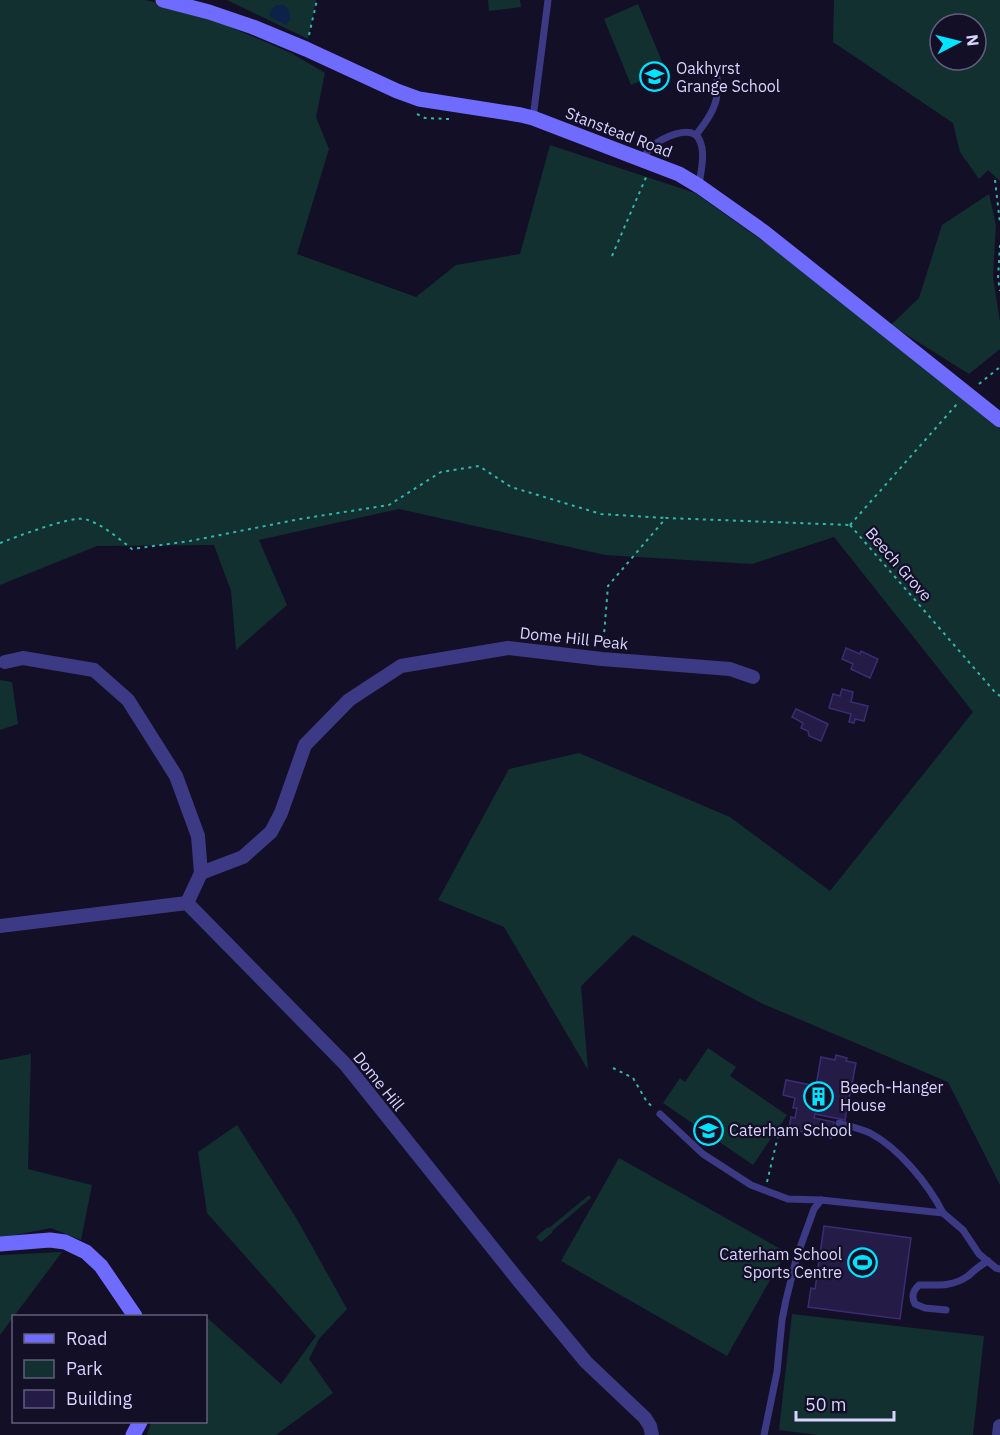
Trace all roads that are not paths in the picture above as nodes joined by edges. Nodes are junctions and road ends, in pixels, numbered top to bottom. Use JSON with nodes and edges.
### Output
{"nodes":[{"id":1,"x":163,"y":0,"type":"edge"},
{"id":2,"x":548,"y":0,"type":"edge"},
{"id":3,"x":717,"y":78,"type":"dead end"},
{"id":4,"x":533,"y":118,"type":"junction"},
{"id":5,"x":696,"y":135,"type":"junction"},
{"id":6,"x":646,"y":162,"type":"junction"},
{"id":7,"x":699,"y":186,"type":"junction"},
{"id":8,"x":1000,"y":420,"type":"edge"},
{"id":9,"x":5,"y":662,"type":"dead end"},
{"id":10,"x":753,"y":677,"type":"dead end"},
{"id":11,"x":201,"y":873,"type":"junction"},
{"id":12,"x":188,"y":903,"type":"junction"},
{"id":13,"x":0,"y":926,"type":"edge"},
{"id":14,"x":660,"y":1114,"type":"road end"},
{"id":15,"x":839,"y":1123,"type":"dead end"},
{"id":16,"x":821,"y":1200,"type":"junction"},
{"id":17,"x":943,"y":1213,"type":"junction"},
{"id":18,"x":0,"y":1244,"type":"edge"},
{"id":19,"x":988,"y":1261,"type":"junction"},
{"id":20,"x":1000,"y":1269,"type":"edge"},
{"id":21,"x":945,"y":1310,"type":"dead end"},
{"id":22,"x":134,"y":1315,"type":"edge"},
{"id":23,"x":1000,"y":1426,"type":"edge"},
{"id":24,"x":652,"y":1435,"type":"edge"},
{"id":25,"x":764,"y":1435,"type":"edge"},
{"id":26,"x":999,"y":1435,"type":"edge"}],
"edges":[{"from":1,"to":4,"type":"street","name":"Stanstead Road"},
{"from":2,"to":4,"type":"lane"},
{"from":3,"to":5,"type":"lane"},
{"from":4,"to":6,"type":"street","name":"Stanstead Road"},
{"from":5,"to":6,"type":"lane"},
{"from":5,"to":7,"type":"lane"},
{"from":6,"to":7,"type":"street","name":"Stanstead Road"},
{"from":7,"to":8,"type":"street","name":"Stanstead Road"},
{"from":9,"to":11,"type":"street"},
{"from":10,"to":11,"type":"street","name":"Dome Hill Peak"},
{"from":11,"to":12,"type":"street"},
{"from":12,"to":13,"type":"street"},
{"from":12,"to":24,"type":"street","name":"Dome Hill"},
{"from":14,"to":16,"type":"lane"},
{"from":15,"to":17,"type":"lane"},
{"from":16,"to":17,"type":"lane"},
{"from":16,"to":25,"type":"lane"},
{"from":17,"to":19,"type":"lane"},
{"from":18,"to":22,"type":"street"},
{"from":19,"to":20,"type":"lane"},
{"from":19,"to":21,"type":"lane"},
{"from":23,"to":26,"type":"street"}]}
